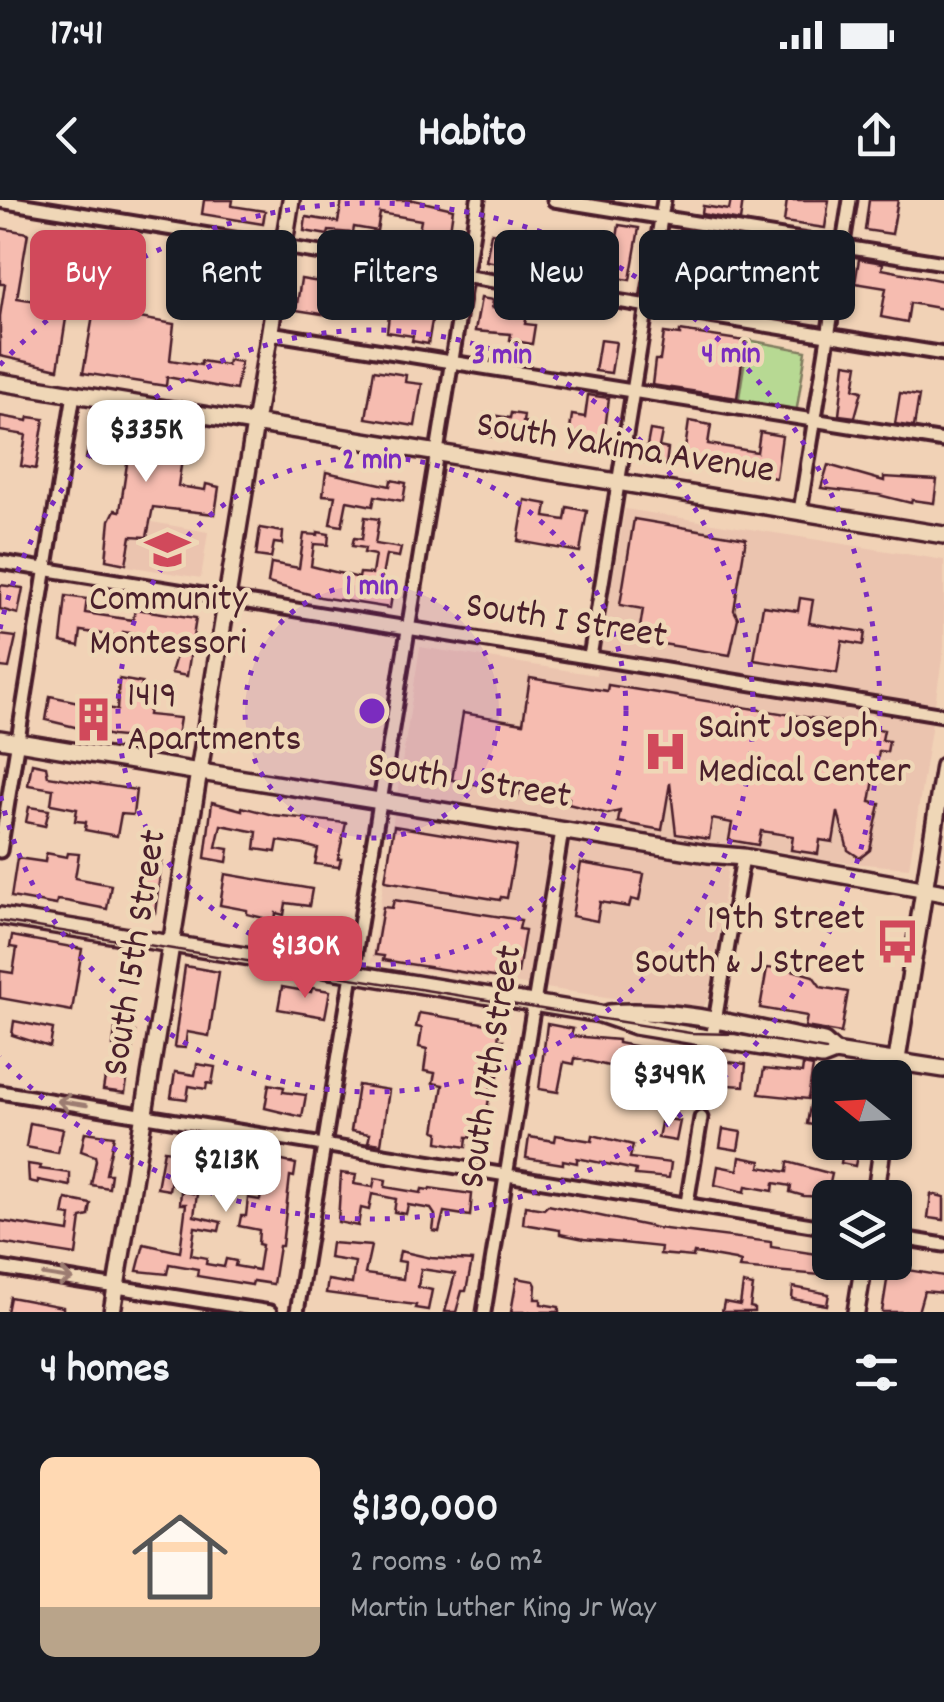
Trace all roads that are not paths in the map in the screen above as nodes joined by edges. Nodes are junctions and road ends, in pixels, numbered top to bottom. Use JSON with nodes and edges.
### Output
{"nodes":[{"id":1,"x":0,"y":200,"type":"edge"},
{"id":2,"x":291,"y":200,"type":"edge"},
{"id":3,"x":478,"y":200,"type":"edge"},
{"id":4,"x":554,"y":200,"type":"edge"},
{"id":5,"x":664,"y":200,"type":"edge"},
{"id":6,"x":850,"y":200,"type":"edge"},
{"id":7,"x":106,"y":202,"type":"edge"},
{"id":8,"x":103,"y":217,"type":"junction"},
{"id":9,"x":661,"y":218,"type":"junction"},
{"id":10,"x":184,"y":230,"type":"edge"},
{"id":11,"x":286,"y":230,"type":"edge"},
{"id":12,"x":473,"y":230,"type":"edge"},
{"id":13,"x":659,"y":230,"type":"edge"},
{"id":14,"x":736,"y":230,"type":"edge"},
{"id":15,"x":846,"y":230,"type":"edge"},
{"id":16,"x":855,"y":249,"type":"edge"},
{"id":17,"x":944,"y":263,"type":"edge"},
{"id":18,"x":474,"y":277,"type":"edge"},
{"id":19,"x":639,"y":304,"type":"edge"},
{"id":20,"x":272,"y":320,"type":"edge"},
{"id":21,"x":459,"y":320,"type":"edge"},
{"id":22,"x":645,"y":320,"type":"edge"},
{"id":23,"x":738,"y":320,"type":"edge"},
{"id":24,"x":831,"y":320,"type":"edge"},
{"id":25,"x":270,"y":333,"type":"junction"},
{"id":26,"x":828,"y":335,"type":"junction"},
{"id":27,"x":944,"y":354,"type":"edge"},
{"id":28,"x":452,"y":363,"type":"junction"},
{"id":29,"x":0,"y":382,"type":"edge"},
{"id":30,"x":633,"y":392,"type":"junction"},
{"id":31,"x":74,"y":394,"type":"junction"},
{"id":32,"x":814,"y":420,"type":"junction"},
{"id":33,"x":255,"y":424,"type":"junction"},
{"id":34,"x":944,"y":440,"type":"edge"},
{"id":35,"x":437,"y":452,"type":"junction"},
{"id":36,"x":618,"y":482,"type":"junction"},
{"id":37,"x":800,"y":512,"type":"junction"},
{"id":38,"x":944,"y":535,"type":"edge"},
{"id":39,"x":0,"y":562,"type":"edge"},
{"id":40,"x":46,"y":570,"type":"junction"},
{"id":41,"x":227,"y":599,"type":"junction"},
{"id":42,"x":409,"y":628,"type":"junction"},
{"id":43,"x":590,"y":658,"type":"junction"},
{"id":44,"x":944,"y":714,"type":"edge"},
{"id":45,"x":0,"y":740,"type":"edge"},
{"id":46,"x":18,"y":742,"type":"junction"},
{"id":47,"x":944,"y":766,"type":"edge"},
{"id":48,"x":201,"y":772,"type":"junction"},
{"id":49,"x":381,"y":801,"type":"junction"},
{"id":50,"x":562,"y":831,"type":"junction"},
{"id":51,"x":0,"y":852,"type":"edge"},
{"id":52,"x":720,"y":856,"type":"junction"},
{"id":53,"x":742,"y":863,"type":"junction"},
{"id":54,"x":760,"y":863,"type":"junction"},
{"id":55,"x":924,"y":890,"type":"junction"},
{"id":56,"x":944,"y":893,"type":"edge"},
{"id":57,"x":0,"y":916,"type":"edge"},
{"id":58,"x":170,"y":944,"type":"junction"},
{"id":59,"x":352,"y":973,"type":"junction"},
{"id":60,"x":534,"y":1002,"type":"junction"},
{"id":61,"x":600,"y":1014,"type":"junction"},
{"id":62,"x":715,"y":1022,"type":"junction"},
{"id":63,"x":712,"y":1039,"type":"junction"},
{"id":64,"x":835,"y":1052,"type":"junction"},
{"id":65,"x":863,"y":1060,"type":"edge"},
{"id":66,"x":896,"y":1060,"type":"edge"},
{"id":67,"x":912,"y":1069,"type":"edge"},
{"id":68,"x":944,"y":1069,"type":"edge"},
{"id":69,"x":0,"y":1092,"type":"edge"},
{"id":70,"x":144,"y":1115,"type":"junction"},
{"id":71,"x":701,"y":1118,"type":"dead end"},
{"id":72,"x":325,"y":1145,"type":"junction"},
{"id":73,"x":506,"y":1174,"type":"junction"},
{"id":74,"x":687,"y":1203,"type":"junction"},
{"id":75,"x":812,"y":1225,"type":"edge"},
{"id":76,"x":912,"y":1240,"type":"edge"},
{"id":77,"x":944,"y":1245,"type":"edge"},
{"id":78,"x":0,"y":1268,"type":"edge"},
{"id":79,"x":861,"y":1280,"type":"edge"},
{"id":80,"x":116,"y":1287,"type":"junction"},
{"id":81,"x":112,"y":1312,"type":"edge"},
{"id":82,"x":270,"y":1312,"type":"edge"},
{"id":83,"x":297,"y":1312,"type":"edge"},
{"id":84,"x":484,"y":1312,"type":"edge"},
{"id":85,"x":856,"y":1312,"type":"edge"}],
"edges":[{"from":1,"to":8,"type":"street"},
{"from":2,"to":11,"type":"main road","name":"South 15th Street"},
{"from":3,"to":12,"type":"street"},
{"from":4,"to":9,"type":"street"},
{"from":5,"to":9,"type":"street"},
{"from":6,"to":15,"type":"street"},
{"from":7,"to":8,"type":"street"},
{"from":8,"to":10,"type":"street"},
{"from":9,"to":13,"type":"street"},
{"from":9,"to":14,"type":"street"},
{"from":16,"to":17,"type":"street"},
{"from":18,"to":19,"type":"street"},
{"from":20,"to":25,"type":"main road","name":"South 15th Street"},
{"from":21,"to":28,"type":"street"},
{"from":22,"to":30,"type":"street"},
{"from":23,"to":26,"type":"street"},
{"from":24,"to":26,"type":"street"},
{"from":25,"to":28,"type":"street"},
{"from":25,"to":33,"type":"main road","name":"South 15th Street"},
{"from":26,"to":27,"type":"street"},
{"from":26,"to":32,"type":"street"},
{"from":28,"to":30,"type":"street"},
{"from":28,"to":35,"type":"street"},
{"from":29,"to":31,"type":"main road","name":"South Yakima Avenue"},
{"from":30,"to":32,"type":"street"},
{"from":30,"to":36,"type":"street"},
{"from":31,"to":33,"type":"main road","name":"South Yakima Avenue"},
{"from":31,"to":40,"type":"street"},
{"from":32,"to":34,"type":"street"},
{"from":32,"to":37,"type":"street"},
{"from":33,"to":35,"type":"main road","name":"South Yakima Avenue"},
{"from":33,"to":41,"type":"main road","name":"South 15th Street"},
{"from":35,"to":36,"type":"main road","name":"South Yakima Avenue"},
{"from":35,"to":42,"type":"street"},
{"from":36,"to":37,"type":"main road","name":"South Yakima Avenue"},
{"from":36,"to":43,"type":"street"},
{"from":37,"to":38,"type":"main road","name":"South Yakima Avenue"},
{"from":39,"to":40,"type":"street","name":"South I Street"},
{"from":40,"to":41,"type":"street","name":"South I Street"},
{"from":40,"to":46,"type":"street"},
{"from":41,"to":42,"type":"street","name":"South I Street"},
{"from":41,"to":48,"type":"main road","name":"South 15th Street"},
{"from":42,"to":43,"type":"street","name":"South I Street"},
{"from":42,"to":49,"type":"street"},
{"from":43,"to":44,"type":"street","name":"South I Street"},
{"from":45,"to":46,"type":"main road","name":"South J Street"},
{"from":46,"to":48,"type":"main road","name":"South J Street"},
{"from":46,"to":51,"type":"street"},
{"from":47,"to":55,"type":"main road"},
{"from":48,"to":49,"type":"main road","name":"South J Street"},
{"from":48,"to":58,"type":"main road","name":"South 15th Street"},
{"from":49,"to":50,"type":"main road","name":"South J Street"},
{"from":49,"to":59,"type":"street"},
{"from":50,"to":52,"type":"main road","name":"South J Street"},
{"from":50,"to":60,"type":"street","name":"South 17th Street"},
{"from":52,"to":53,"type":"main road"},
{"from":52,"to":54,"type":"main road"},
{"from":53,"to":54,"type":"main road"},
{"from":53,"to":62,"type":"street"},
{"from":54,"to":55,"type":"main road"},
{"from":55,"to":56,"type":"main road"},
{"from":55,"to":66,"type":"main road"},
{"from":57,"to":58,"type":"main road"},
{"from":58,"to":59,"type":"main road"},
{"from":58,"to":70,"type":"main road","name":"South 15th Street"},
{"from":59,"to":60,"type":"main road"},
{"from":59,"to":72,"type":"street"},
{"from":60,"to":61,"type":"main road"},
{"from":60,"to":73,"type":"street","name":"South 17th Street"},
{"from":61,"to":62,"type":"main road"},
{"from":61,"to":63,"type":"main road"},
{"from":62,"to":63,"type":"street"},
{"from":62,"to":64,"type":"main road"},
{"from":63,"to":64,"type":"main road"},
{"from":64,"to":65,"type":"main road"},
{"from":67,"to":68,"type":"main road"},
{"from":70,"to":69,"type":"street","one_way":true},
{"from":70,"to":72,"type":"street"},
{"from":70,"to":80,"type":"main road","name":"South 15th Street"},
{"from":71,"to":74,"type":"street"},
{"from":72,"to":73,"type":"street"},
{"from":72,"to":83,"type":"street"},
{"from":73,"to":74,"type":"street"},
{"from":73,"to":84,"type":"street","name":"South 17th Street"},
{"from":74,"to":75,"type":"street"},
{"from":76,"to":77,"type":"street"},
{"from":78,"to":80,"type":"street","one_way":true},
{"from":79,"to":85,"type":"main road"},
{"from":80,"to":81,"type":"main road","name":"South 15th Street"},
{"from":80,"to":82,"type":"street"}]}
